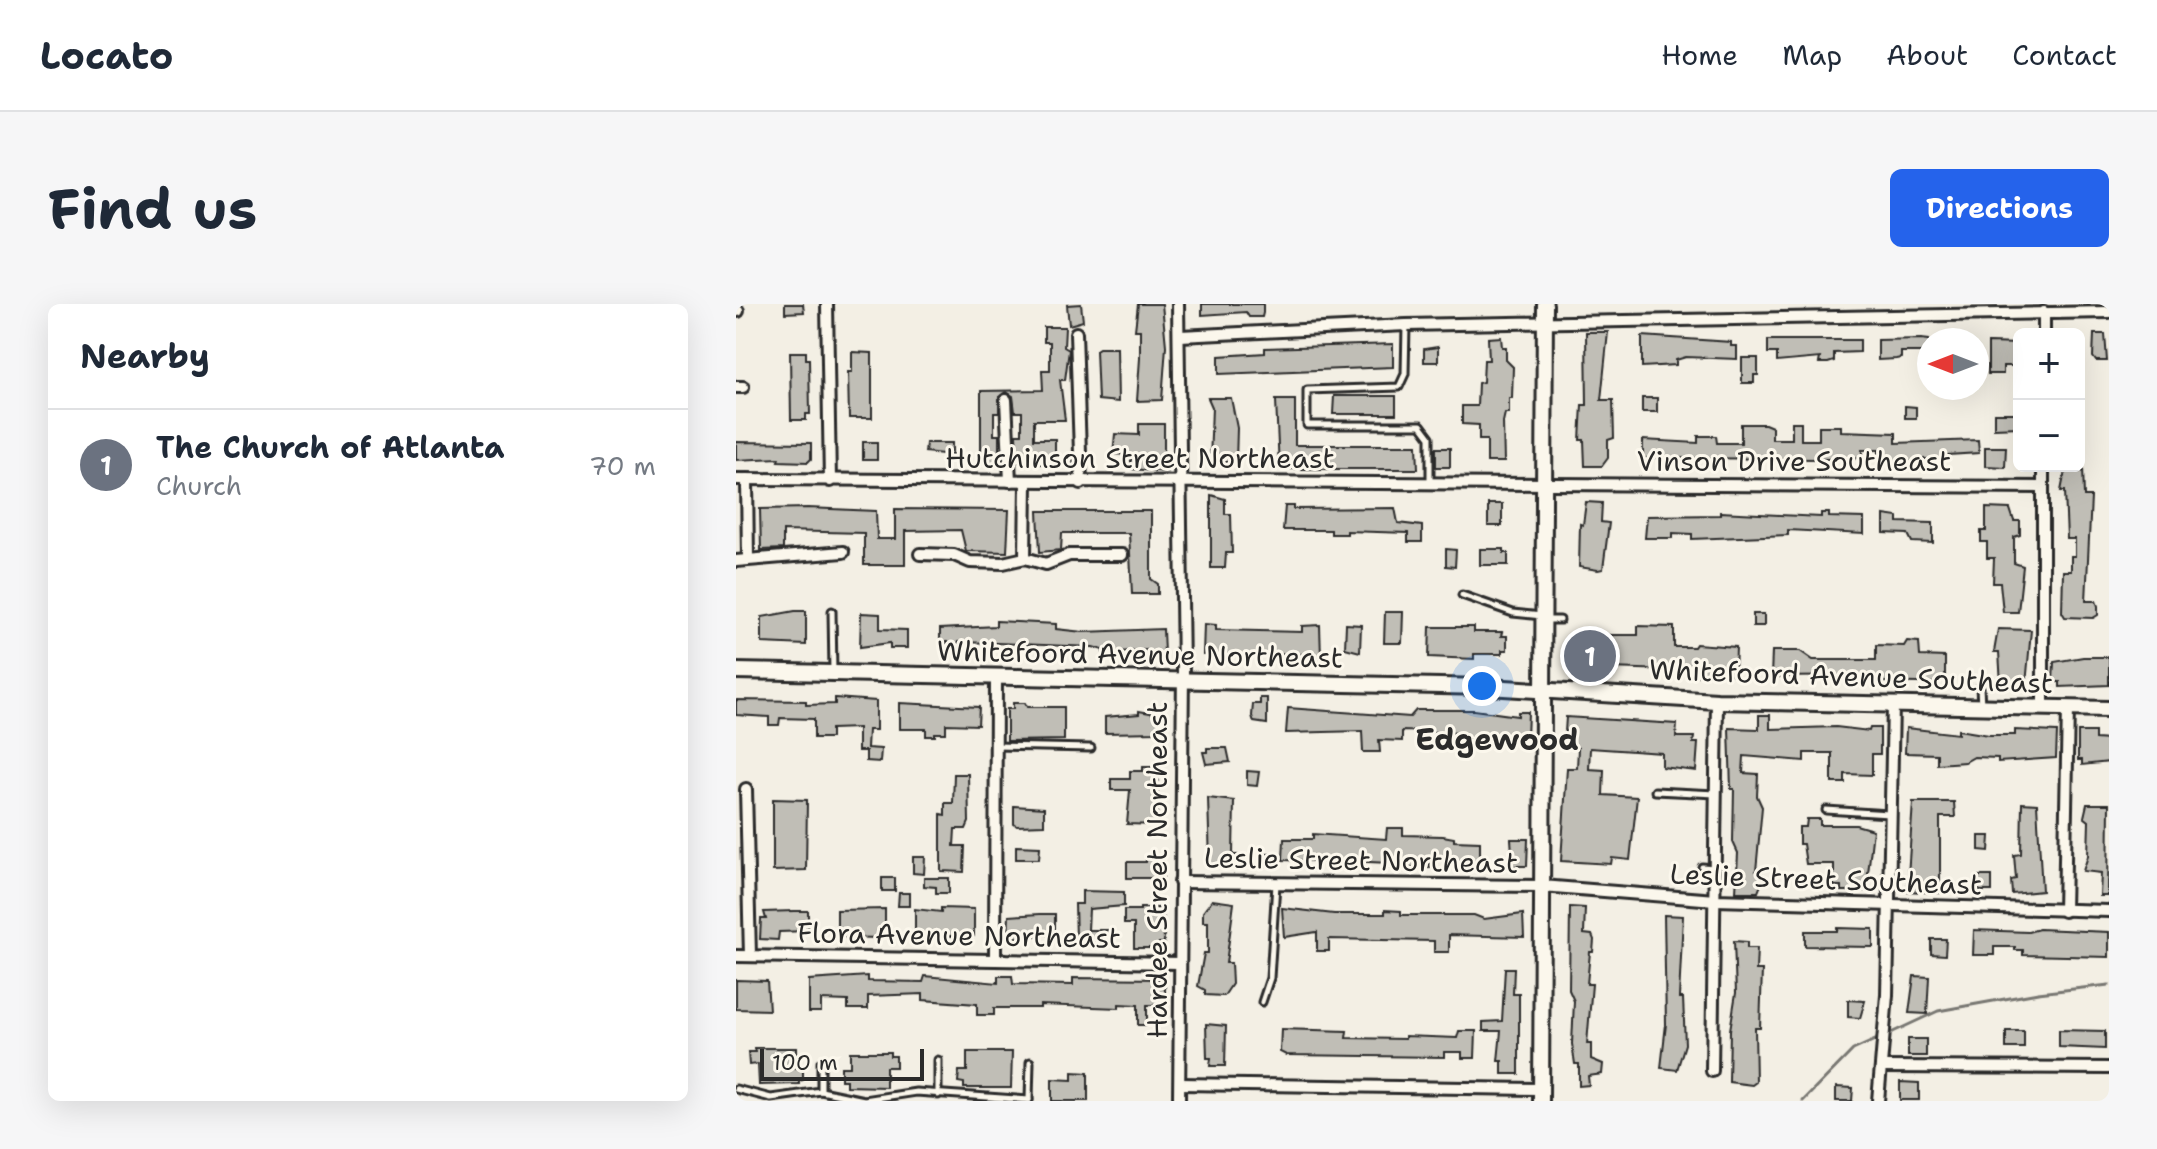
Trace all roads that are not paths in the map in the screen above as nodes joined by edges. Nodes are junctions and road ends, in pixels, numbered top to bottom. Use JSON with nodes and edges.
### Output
{"nodes":[{"id":1,"x":827,"y":304,"type":"edge"},
{"id":2,"x":1178,"y":304,"type":"edge"},
{"id":3,"x":1545,"y":304,"type":"edge"},
{"id":4,"x":2044,"y":312,"type":"junction"},
{"id":5,"x":2109,"y":312,"type":"edge"},
{"id":6,"x":1545,"y":323,"type":"junction"},
{"id":7,"x":1406,"y":325,"type":"junction"},
{"id":8,"x":2044,"y":328,"type":"edge"},
{"id":9,"x":1076,"y":333,"type":"dead end"},
{"id":10,"x":1180,"y":336,"type":"junction"},
{"id":11,"x":1006,"y":400,"type":"dead end"},
{"id":12,"x":2043,"y":472,"type":"edge"},
{"id":13,"x":742,"y":479,"type":"edge"},
{"id":14,"x":830,"y":481,"type":"junction"},
{"id":15,"x":1010,"y":481,"type":"junction"},
{"id":16,"x":1026,"y":482,"type":"junction"},
{"id":17,"x":1081,"y":483,"type":"junction"},
{"id":18,"x":1180,"y":483,"type":"junction"},
{"id":19,"x":1430,"y":483,"type":"junction"},
{"id":20,"x":1544,"y":483,"type":"junction"},
{"id":21,"x":2043,"y":487,"type":"junction"},
{"id":22,"x":843,"y":552,"type":"dead end"},
{"id":23,"x":920,"y":554,"type":"dead end"},
{"id":24,"x":1122,"y":555,"type":"dead end"},
{"id":25,"x":1025,"y":558,"type":"junction"},
{"id":26,"x":742,"y":560,"type":"edge"},
{"id":27,"x":1462,"y":595,"type":"dead end"},
{"id":28,"x":832,"y":611,"type":"dead end"},
{"id":29,"x":1543,"y":618,"type":"junction"},
{"id":30,"x":1560,"y":620,"type":"dead end"},
{"id":31,"x":736,"y":671,"type":"edge"},
{"id":32,"x":833,"y":674,"type":"junction"},
{"id":33,"x":996,"y":677,"type":"junction"},
{"id":34,"x":1183,"y":680,"type":"junction"},
{"id":35,"x":1980,"y":687,"type":"dead end"},
{"id":36,"x":1543,"y":689,"type":"junction"},
{"id":37,"x":1717,"y":701,"type":"junction"},
{"id":38,"x":1893,"y":705,"type":"junction"},
{"id":39,"x":1981,"y":707,"type":"junction"},
{"id":40,"x":2043,"y":708,"type":"junction"},
{"id":41,"x":2068,"y":708,"type":"junction"},
{"id":42,"x":2109,"y":709,"type":"edge"},
{"id":43,"x":996,"y":746,"type":"junction"},
{"id":44,"x":1091,"y":748,"type":"dead end"},
{"id":45,"x":746,"y":789,"type":"dead end"},
{"id":46,"x":1655,"y":791,"type":"dead end"},
{"id":47,"x":1717,"y":794,"type":"junction"},
{"id":48,"x":1826,"y":810,"type":"dead end"},
{"id":49,"x":1890,"y":814,"type":"junction"},
{"id":50,"x":1702,"y":867,"type":"dead end"},
{"id":51,"x":1716,"y":868,"type":"junction"},
{"id":52,"x":1180,"y":882,"type":"junction"},
{"id":53,"x":1276,"y":883,"type":"junction"},
{"id":54,"x":1542,"y":886,"type":"junction"},
{"id":55,"x":1715,"y":900,"type":"junction"},
{"id":56,"x":1888,"y":908,"type":"junction"},
{"id":57,"x":2064,"y":911,"type":"junction"},
{"id":58,"x":2109,"y":911,"type":"edge"},
{"id":59,"x":736,"y":956,"type":"edge"},
{"id":60,"x":750,"y":956,"type":"junction"},
{"id":61,"x":995,"y":958,"type":"junction"},
{"id":62,"x":1180,"y":963,"type":"junction"},
{"id":63,"x":1262,"y":1002,"type":"dead end"},
{"id":64,"x":938,"y":1060,"type":"dead end"},
{"id":65,"x":821,"y":1062,"type":"dead end"},
{"id":66,"x":1030,"y":1062,"type":"dead end"},
{"id":67,"x":1881,"y":1067,"type":"junction"},
{"id":68,"x":2109,"y":1068,"type":"edge"},
{"id":69,"x":1712,"y":1071,"type":"dead end"},
{"id":70,"x":1180,"y":1084,"type":"junction"},
{"id":71,"x":736,"y":1089,"type":"edge"},
{"id":72,"x":821,"y":1091,"type":"junction"},
{"id":73,"x":938,"y":1095,"type":"junction"},
{"id":74,"x":1541,"y":1095,"type":"edge"},
{"id":75,"x":771,"y":1100,"type":"edge"},
{"id":76,"x":864,"y":1100,"type":"edge"},
{"id":77,"x":970,"y":1100,"type":"edge"},
{"id":78,"x":1029,"y":1101,"type":"edge"},
{"id":79,"x":1179,"y":1101,"type":"edge"},
{"id":80,"x":1878,"y":1101,"type":"edge"}],
"edges":[{"from":1,"to":14,"type":"street"},
{"from":2,"to":10,"type":"street","name":"Hardee Street Northeast"},
{"from":3,"to":6,"type":"street"},
{"from":4,"to":5,"type":"street"},
{"from":4,"to":6,"type":"street"},
{"from":4,"to":8,"type":"street"},
{"from":6,"to":7,"type":"street"},
{"from":6,"to":20,"type":"street"},
{"from":7,"to":10,"type":"street"},
{"from":7,"to":19,"type":"lane"},
{"from":9,"to":17,"type":"street"},
{"from":10,"to":18,"type":"street","name":"Hardee Street Northeast"},
{"from":11,"to":15,"type":"street"},
{"from":12,"to":21,"type":"street"},
{"from":13,"to":14,"type":"street","name":"Hutchinson Street Northeast"},
{"from":13,"to":26,"type":"street"},
{"from":14,"to":15,"type":"street","name":"Hutchinson Street Northeast"},
{"from":15,"to":16,"type":"street","name":"Hutchinson Street Northeast"},
{"from":16,"to":17,"type":"street","name":"Hutchinson Street Northeast"},
{"from":16,"to":25,"type":"street"},
{"from":17,"to":18,"type":"street","name":"Hutchinson Street Northeast"},
{"from":18,"to":19,"type":"street","name":"Hutchinson Street Northeast"},
{"from":18,"to":34,"type":"street","name":"Hardee Street Northeast"},
{"from":19,"to":20,"type":"street","name":"Hutchinson Street Northeast"},
{"from":20,"to":21,"type":"street","name":"Vinson Drive Southeast"},
{"from":20,"to":29,"type":"street"},
{"from":21,"to":40,"type":"street"},
{"from":22,"to":26,"type":"street"},
{"from":23,"to":25,"type":"street"},
{"from":24,"to":25,"type":"street"},
{"from":27,"to":29,"type":"lane"},
{"from":28,"to":32,"type":"lane"},
{"from":29,"to":30,"type":"lane"},
{"from":29,"to":36,"type":"street"},
{"from":31,"to":32,"type":"street","name":"Whitefoord Avenue Northeast"},
{"from":32,"to":33,"type":"street","name":"Whitefoord Avenue Northeast"},
{"from":33,"to":34,"type":"street","name":"Whitefoord Avenue Northeast"},
{"from":33,"to":43,"type":"street"},
{"from":34,"to":36,"type":"street","name":"Whitefoord Avenue Northeast"},
{"from":34,"to":52,"type":"street","name":"Hardee Street Northeast"},
{"from":35,"to":39,"type":"lane"},
{"from":36,"to":37,"type":"street","name":"Whitefoord Avenue Southeast"},
{"from":36,"to":54,"type":"street"},
{"from":37,"to":38,"type":"street","name":"Whitefoord Avenue Southeast"},
{"from":37,"to":47,"type":"street"},
{"from":38,"to":39,"type":"street","name":"Whitefoord Avenue Southeast"},
{"from":38,"to":49,"type":"street"},
{"from":39,"to":40,"type":"street","name":"Whitefoord Avenue Southeast"},
{"from":40,"to":41,"type":"street","name":"Whitefoord Avenue Southeast"},
{"from":41,"to":42,"type":"street","name":"Whitefoord Avenue Southeast"},
{"from":41,"to":57,"type":"street"},
{"from":43,"to":44,"type":"lane"},
{"from":43,"to":61,"type":"street"},
{"from":45,"to":60,"type":"street"},
{"from":46,"to":47,"type":"lane"},
{"from":47,"to":51,"type":"street"},
{"from":48,"to":49,"type":"lane"},
{"from":49,"to":56,"type":"street"},
{"from":50,"to":51,"type":"lane"},
{"from":51,"to":55,"type":"street"},
{"from":52,"to":53,"type":"street","name":"Leslie Street Northeast"},
{"from":52,"to":62,"type":"street","name":"Hardee Street Northeast"},
{"from":53,"to":54,"type":"street","name":"Leslie Street Northeast"},
{"from":53,"to":63,"type":"lane"},
{"from":54,"to":55,"type":"street","name":"Leslie Street Southeast"},
{"from":54,"to":74,"type":"street"},
{"from":55,"to":56,"type":"street","name":"Leslie Street Southeast"},
{"from":55,"to":69,"type":"street"},
{"from":56,"to":57,"type":"street","name":"Leslie Street Southeast"},
{"from":56,"to":67,"type":"street"},
{"from":57,"to":58,"type":"street","name":"Leslie Street Southeast"},
{"from":59,"to":60,"type":"street","name":"Flora Avenue Northeast"},
{"from":60,"to":61,"type":"street","name":"Flora Avenue Northeast"},
{"from":61,"to":62,"type":"street","name":"Flora Avenue Northeast"},
{"from":62,"to":70,"type":"street","name":"Hardee Street Northeast"},
{"from":64,"to":73,"type":"lane"},
{"from":65,"to":72,"type":"lane"},
{"from":66,"to":78,"type":"lane"},
{"from":67,"to":68,"type":"street"},
{"from":67,"to":80,"type":"street"},
{"from":70,"to":74,"type":"street"},
{"from":70,"to":79,"type":"street","name":"Hardee Street Northeast"},
{"from":71,"to":75,"type":"lane"},
{"from":72,"to":75,"type":"lane"},
{"from":72,"to":76,"type":"lane"},
{"from":73,"to":76,"type":"lane"},
{"from":73,"to":77,"type":"lane"},
{"from":77,"to":78,"type":"lane"}]}
